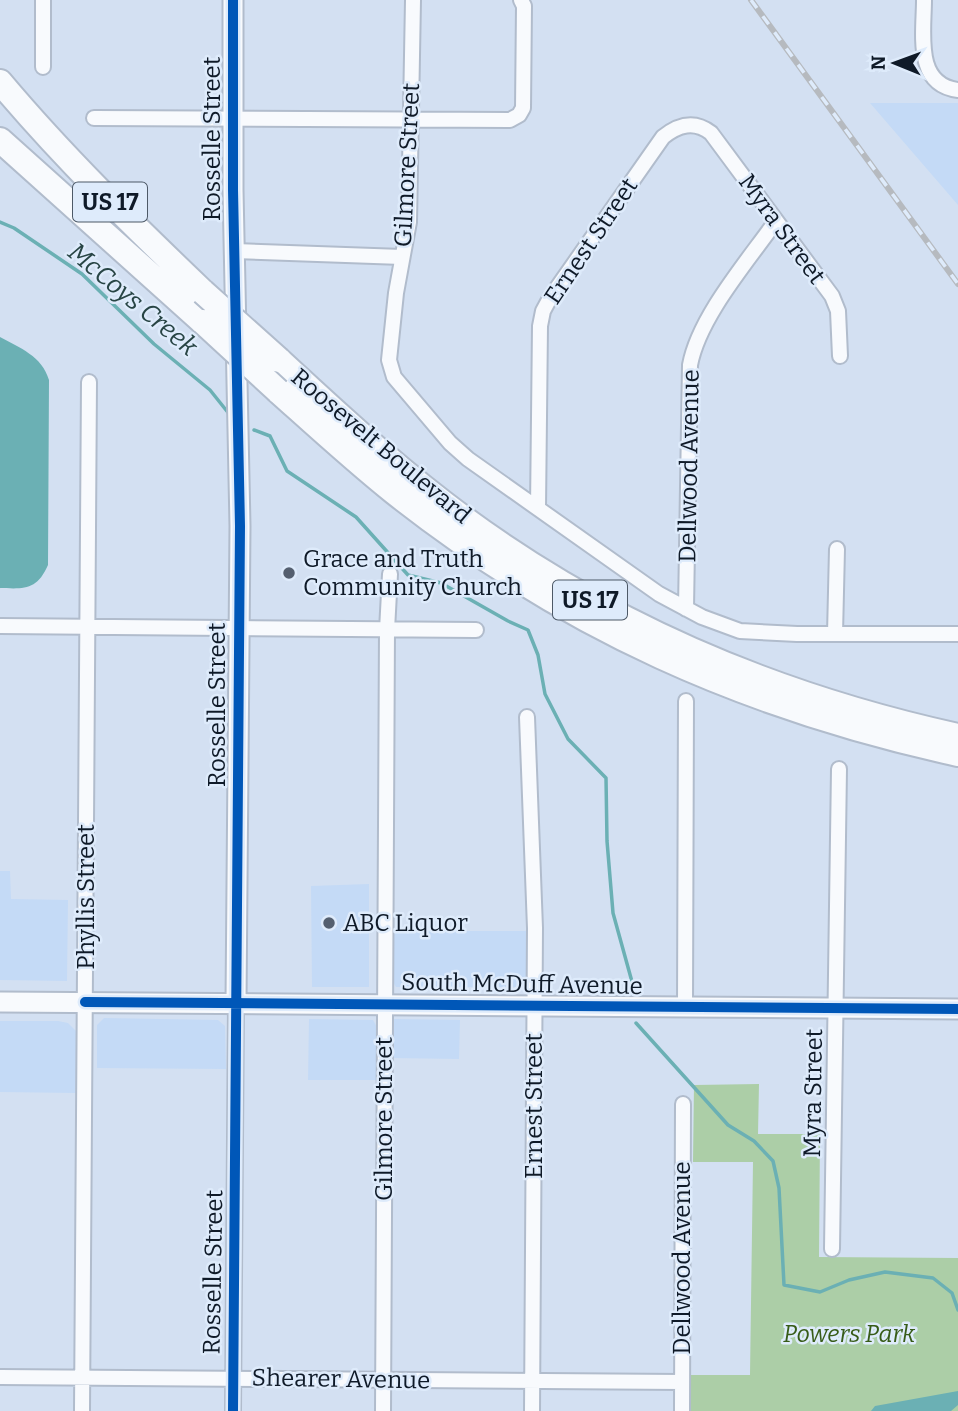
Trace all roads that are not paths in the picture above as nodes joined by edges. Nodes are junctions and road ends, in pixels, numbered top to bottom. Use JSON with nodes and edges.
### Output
{"nodes":[{"id":1,"x":43,"y":0,"type":"edge"},
{"id":2,"x":233,"y":0,"type":"edge"},
{"id":3,"x":413,"y":0,"type":"edge"},
{"id":4,"x":521,"y":0,"type":"edge"},
{"id":5,"x":924,"y":0,"type":"edge"},
{"id":6,"x":43,"y":68,"type":"dead end"},
{"id":7,"x":0,"y":82,"type":"edge"},
{"id":8,"x":958,"y":90,"type":"edge"},
{"id":9,"x":94,"y":118,"type":"dead end"},
{"id":10,"x":232,"y":118,"type":"junction"},
{"id":11,"x":411,"y":119,"type":"junction"},
{"id":12,"x":688,"y":124,"type":"joint"},
{"id":13,"x":0,"y":140,"type":"edge"},
{"id":14,"x":776,"y":221,"type":"junction"},
{"id":15,"x":235,"y":251,"type":"junction"},
{"id":16,"x":402,"y":257,"type":"junction"},
{"id":17,"x":840,"y":356,"type":"dead end"},
{"id":18,"x":89,"y":383,"type":"dead end"},
{"id":19,"x":538,"y":508,"type":"junction"},
{"id":20,"x":837,"y":549,"type":"dead end"},
{"id":21,"x":390,"y":574,"type":"dead end"},
{"id":22,"x":687,"y":609,"type":"junction"},
{"id":23,"x":0,"y":626,"type":"edge"},
{"id":24,"x":87,"y":627,"type":"junction"},
{"id":25,"x":238,"y":628,"type":"junction"},
{"id":26,"x":387,"y":630,"type":"junction"},
{"id":27,"x":476,"y":630,"type":"dead end"},
{"id":28,"x":835,"y":634,"type":"junction"},
{"id":29,"x":958,"y":634,"type":"edge"},
{"id":30,"x":686,"y":701,"type":"dead end"},
{"id":31,"x":527,"y":717,"type":"dead end"},
{"id":32,"x":958,"y":736,"type":"edge"},
{"id":33,"x":958,"y":754,"type":"edge"},
{"id":34,"x":839,"y":769,"type":"dead end"},
{"id":35,"x":0,"y":1002,"type":"edge"},
{"id":36,"x":85,"y":1002,"type":"junction"},
{"id":37,"x":236,"y":1003,"type":"junction"},
{"id":38,"x":385,"y":1004,"type":"junction"},
{"id":39,"x":535,"y":1006,"type":"junction"},
{"id":40,"x":685,"y":1007,"type":"junction"},
{"id":41,"x":835,"y":1007,"type":"junction"},
{"id":42,"x":958,"y":1009,"type":"edge"},
{"id":43,"x":682,"y":1104,"type":"dead end"},
{"id":44,"x":831,"y":1249,"type":"dead end"},
{"id":45,"x":0,"y":1377,"type":"edge"},
{"id":46,"x":233,"y":1378,"type":"junction"},
{"id":47,"x":82,"y":1379,"type":"junction"},
{"id":48,"x":383,"y":1380,"type":"junction"},
{"id":49,"x":532,"y":1381,"type":"junction"},
{"id":50,"x":682,"y":1382,"type":"junction"},
{"id":51,"x":82,"y":1411,"type":"edge"},
{"id":52,"x":233,"y":1411,"type":"edge"},
{"id":53,"x":383,"y":1411,"type":"edge"},
{"id":54,"x":532,"y":1411,"type":"edge"},
{"id":55,"x":682,"y":1411,"type":"edge"}],
"edges":[{"from":1,"to":6,"type":"street"},
{"from":2,"to":10,"type":"street","name":"Rosselle Street"},
{"from":3,"to":11,"type":"street","name":"Gilmore Street"},
{"from":4,"to":11,"type":"street"},
{"from":5,"to":8,"type":"street"},
{"from":7,"to":32,"type":"highway","name":"Roosevelt Boulevard","number":"US 17","bridge":true},
{"from":9,"to":10,"type":"street"},
{"from":10,"to":11,"type":"street"},
{"from":10,"to":15,"type":"street","name":"Rosselle Street"},
{"from":11,"to":16,"type":"street","name":"Gilmore Street"},
{"from":12,"to":14,"type":"street","name":"Myra Street"},
{"from":12,"to":19,"type":"street","name":"Ernest Street"},
{"from":13,"to":33,"type":"highway","name":"Roosevelt Boulevard","number":"US 17","bridge":true},
{"from":14,"to":17,"type":"street","name":"Myra Street"},
{"from":14,"to":22,"type":"street","name":"Dellwood Avenue"},
{"from":15,"to":16,"type":"street"},
{"from":15,"to":25,"type":"street","name":"Rosselle Street"},
{"from":16,"to":19,"type":"street","name":"Gilmore Street"},
{"from":18,"to":24,"type":"street","name":"Phyllis Street"},
{"from":19,"to":22,"type":"street"},
{"from":20,"to":28,"type":"street"},
{"from":21,"to":26,"type":"street","name":"Gilmore Street"},
{"from":22,"to":28,"type":"street"},
{"from":23,"to":24,"type":"street"},
{"from":24,"to":25,"type":"street"},
{"from":24,"to":36,"type":"street","name":"Phyllis Street"},
{"from":25,"to":26,"type":"street"},
{"from":25,"to":37,"type":"street","name":"Rosselle Street"},
{"from":26,"to":27,"type":"street"},
{"from":26,"to":38,"type":"street","name":"Gilmore Street"},
{"from":28,"to":29,"type":"street"},
{"from":30,"to":40,"type":"street"},
{"from":31,"to":39,"type":"street","name":"Ernest Street"},
{"from":34,"to":41,"type":"street","name":"Myra Street"},
{"from":35,"to":36,"type":"street","name":"South McDuff Avenue"},
{"from":36,"to":37,"type":"street","name":"South McDuff Avenue"},
{"from":36,"to":47,"type":"street","name":"Phyllis Street"},
{"from":37,"to":38,"type":"street","name":"South McDuff Avenue"},
{"from":37,"to":46,"type":"street","name":"Rosselle Street"},
{"from":38,"to":39,"type":"street","name":"South McDuff Avenue"},
{"from":38,"to":48,"type":"street","name":"Gilmore Street"},
{"from":39,"to":40,"type":"street","name":"South McDuff Avenue"},
{"from":39,"to":49,"type":"street","name":"Ernest Street"},
{"from":40,"to":41,"type":"street","name":"South McDuff Avenue"},
{"from":41,"to":42,"type":"street","name":"South McDuff Avenue"},
{"from":41,"to":44,"type":"street","name":"Myra Street"},
{"from":43,"to":50,"type":"street","name":"Dellwood Avenue"},
{"from":45,"to":47,"type":"street","name":"Shearer Avenue"},
{"from":46,"to":47,"type":"street","name":"Shearer Avenue"},
{"from":46,"to":48,"type":"street","name":"Shearer Avenue"},
{"from":46,"to":52,"type":"street","name":"Rosselle Street"},
{"from":47,"to":51,"type":"street","name":"Phyllis Street"},
{"from":48,"to":49,"type":"street","name":"Shearer Avenue"},
{"from":48,"to":53,"type":"street","name":"Gilmore Street"},
{"from":49,"to":50,"type":"street","name":"Shearer Avenue"},
{"from":49,"to":54,"type":"street","name":"Ernest Street"},
{"from":50,"to":55,"type":"street","name":"Dellwood Avenue"}]}
